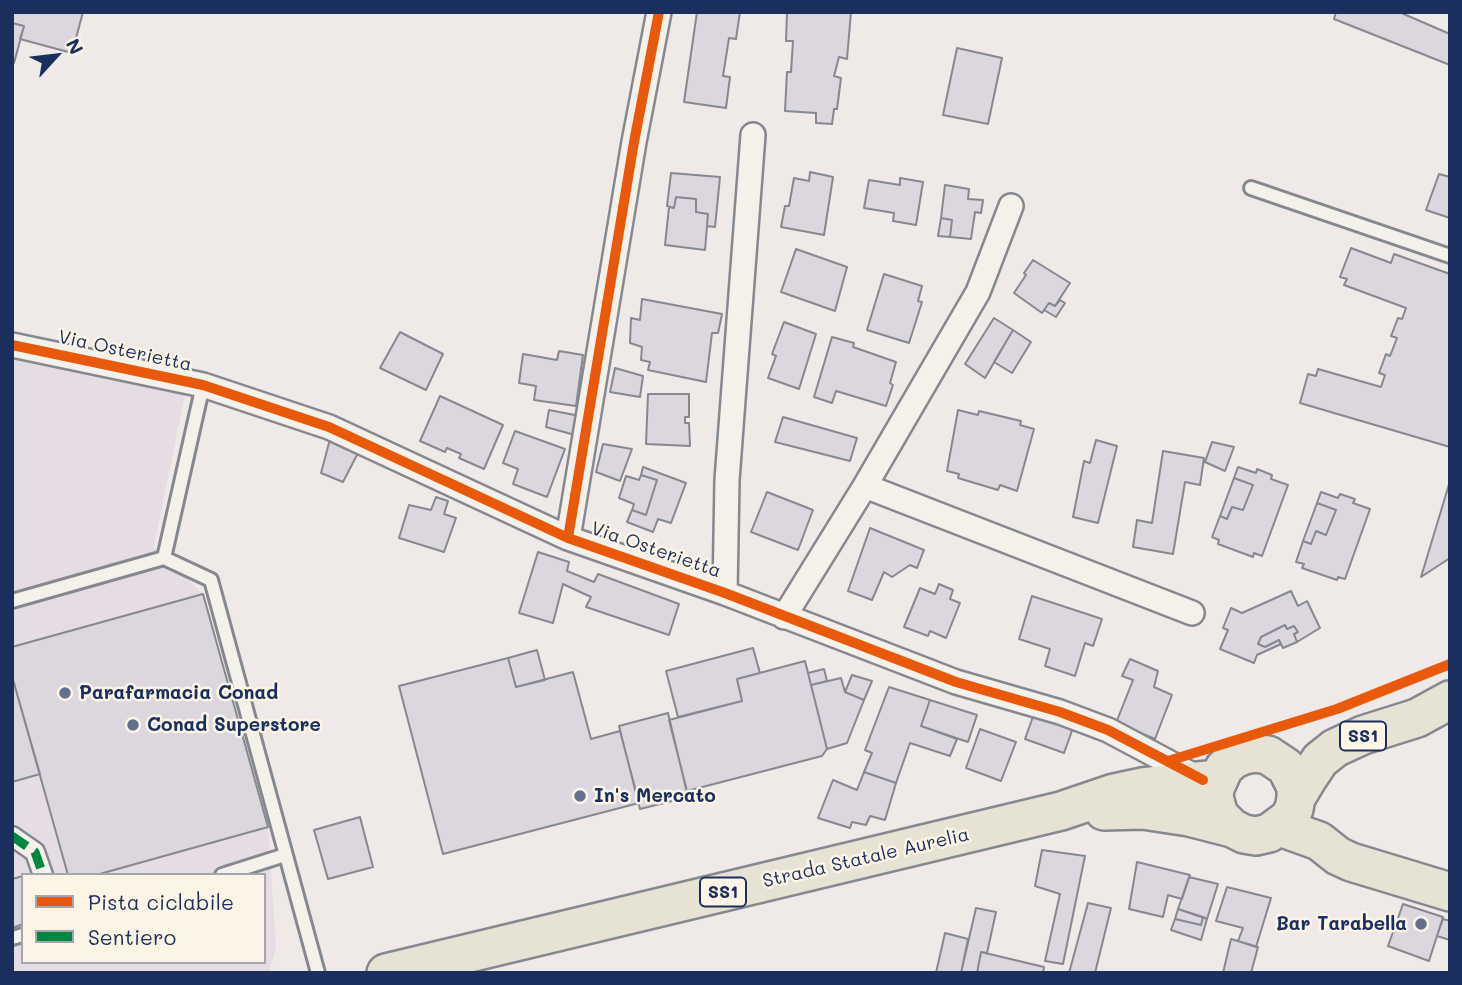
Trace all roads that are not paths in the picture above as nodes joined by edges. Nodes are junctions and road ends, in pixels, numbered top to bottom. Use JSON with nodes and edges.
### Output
{"nodes":[{"id":1,"x":659,"y":12,"type":"edge"},
{"id":2,"x":753,"y":135,"type":"dead end"},
{"id":3,"x":1251,"y":188,"type":"dead end"},
{"id":4,"x":1011,"y":206,"type":"dead end"},
{"id":5,"x":1450,"y":256,"type":"edge"},
{"id":6,"x":12,"y":345,"type":"edge"},
{"id":7,"x":203,"y":386,"type":"junction"},
{"id":8,"x":865,"y":486,"type":"junction"},
{"id":9,"x":568,"y":538,"type":"junction"},
{"id":10,"x":164,"y":558,"type":"junction"},
{"id":11,"x":725,"y":593,"type":"junction"},
{"id":12,"x":12,"y":601,"type":"edge"},
{"id":13,"x":1192,"y":614,"type":"dead end"},
{"id":14,"x":785,"y":617,"type":"junction"},
{"id":15,"x":1450,"y":682,"type":"edge"},
{"id":16,"x":1450,"y":700,"type":"edge"},
{"id":17,"x":1268,"y":755,"type":"junction"},
{"id":18,"x":1210,"y":780,"type":"junction"},
{"id":19,"x":1061,"y":811,"type":"junction"},
{"id":20,"x":1288,"y":813,"type":"junction"},
{"id":21,"x":1232,"y":828,"type":"junction"},
{"id":22,"x":12,"y":836,"type":"edge"},
{"id":23,"x":285,"y":855,"type":"junction"},
{"id":24,"x":42,"y":873,"type":"edge"},
{"id":25,"x":228,"y":873,"type":"edge"},
{"id":26,"x":1450,"y":892,"type":"edge"},
{"id":27,"x":318,"y":973,"type":"edge"},
{"id":28,"x":386,"y":973,"type":"edge"}],
"edges":[{"from":1,"to":9,"type":"street"},
{"from":2,"to":11,"type":"street","name":"Via Osterietta"},
{"from":3,"to":5,"type":"lane"},
{"from":4,"to":8,"type":"street"},
{"from":6,"to":7,"type":"street","name":"Via Osterietta"},
{"from":7,"to":9,"type":"street","name":"Via Osterietta"},
{"from":7,"to":10,"type":"lane"},
{"from":8,"to":13,"type":"street"},
{"from":8,"to":14,"type":"street"},
{"from":9,"to":11,"type":"street","name":"Via Osterietta"},
{"from":10,"to":12,"type":"lane"},
{"from":10,"to":23,"type":"lane"},
{"from":11,"to":14,"type":"street","name":"Via Osterietta"},
{"from":14,"to":18,"type":"street","name":"Via Osterietta"},
{"from":15,"to":17,"type":"main road","number":"SS1"},
{"from":16,"to":20,"type":"main road","number":"SS1"},
{"from":17,"to":18,"type":"main road"},
{"from":17,"to":20,"type":"main road"},
{"from":18,"to":19,"type":"main road"},
{"from":18,"to":21,"type":"main road"},
{"from":19,"to":21,"type":"main road"},
{"from":19,"to":28,"type":"main road","name":"Strada Statale Aurelia","number":"SS1"},
{"from":20,"to":21,"type":"main road"},
{"from":20,"to":26,"type":"main road"},
{"from":22,"to":24,"type":"street"},
{"from":23,"to":25,"type":"lane"},
{"from":23,"to":27,"type":"lane"}]}
